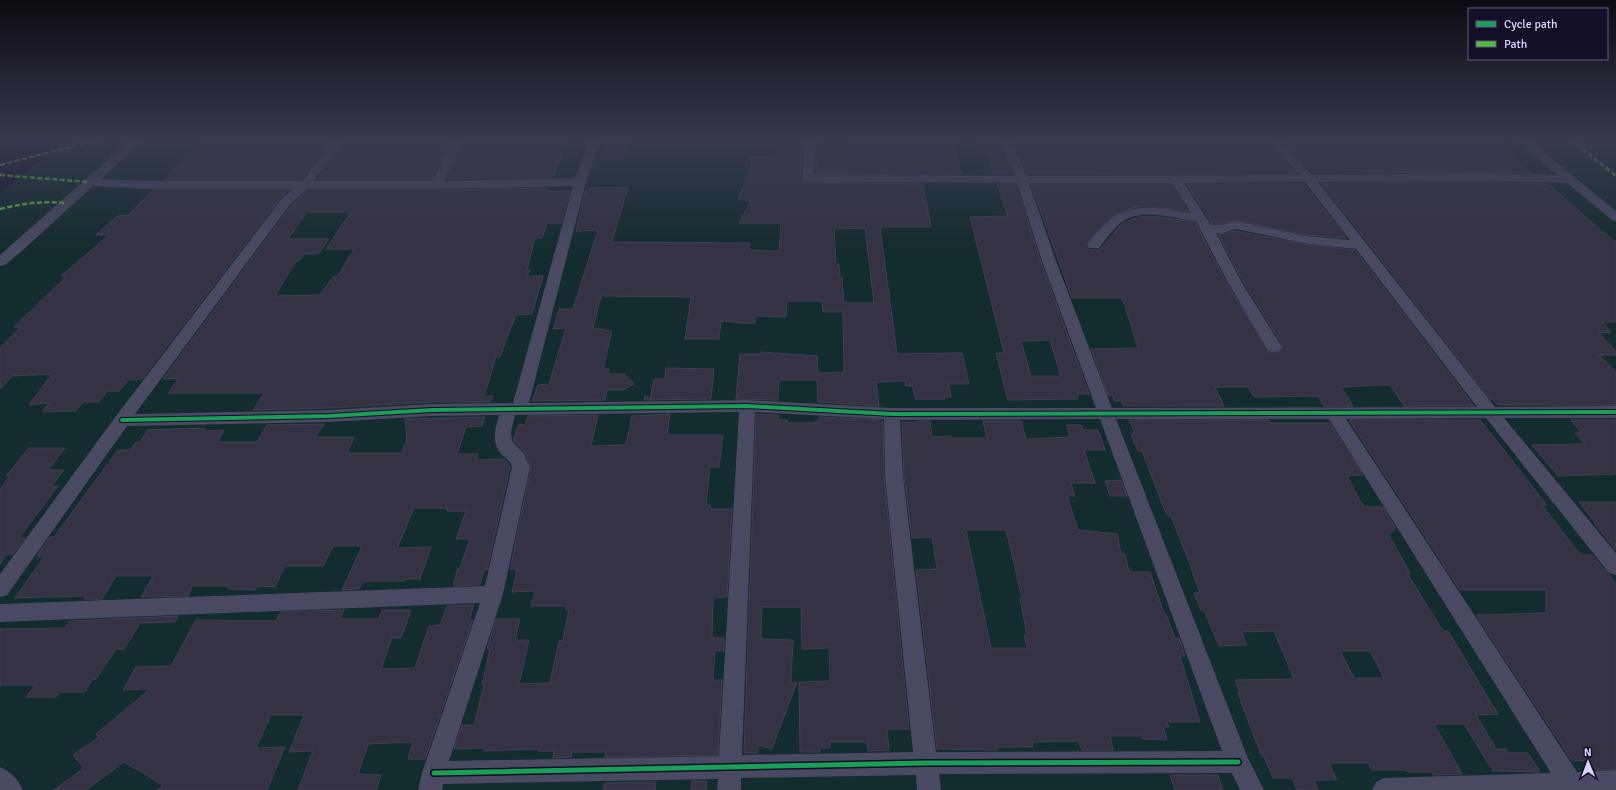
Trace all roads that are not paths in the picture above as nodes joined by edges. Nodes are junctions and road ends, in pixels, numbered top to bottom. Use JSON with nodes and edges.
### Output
{"nodes":[{"id":1,"x":96,"y":176,"type":"edge"},
{"id":2,"x":313,"y":176,"type":"edge"},
{"id":3,"x":440,"y":176,"type":"edge"},
{"id":4,"x":582,"y":176,"type":"edge"},
{"id":5,"x":808,"y":176,"type":"edge"},
{"id":6,"x":1021,"y":176,"type":"edge"},
{"id":7,"x":1306,"y":176,"type":"edge"},
{"id":8,"x":1565,"y":176,"type":"edge"},
{"id":9,"x":1022,"y":179,"type":"junction"},
{"id":10,"x":1176,"y":179,"type":"junction"},
{"id":11,"x":1309,"y":179,"type":"junction"},
{"id":12,"x":1569,"y":179,"type":"junction"},
{"id":13,"x":89,"y":182,"type":"junction"},
{"id":14,"x":580,"y":182,"type":"junction"},
{"id":15,"x":306,"y":185,"type":"junction"},
{"id":16,"x":436,"y":185,"type":"junction"},
{"id":17,"x":1616,"y":217,"type":"edge"},
{"id":18,"x":1204,"y":223,"type":"junction"},
{"id":19,"x":1094,"y":245,"type":"dead end"},
{"id":20,"x":1360,"y":245,"type":"junction"},
{"id":21,"x":0,"y":262,"type":"edge"},
{"id":22,"x":1274,"y":347,"type":"dead end"},
{"id":23,"x":747,"y":406,"type":"junction"},
{"id":24,"x":515,"y":408,"type":"junction"},
{"id":25,"x":1333,"y":412,"type":"junction"},
{"id":26,"x":1490,"y":412,"type":"junction"},
{"id":27,"x":1616,"y":412,"type":"edge"},
{"id":28,"x":892,"y":414,"type":"junction"},
{"id":29,"x":1106,"y":414,"type":"junction"},
{"id":30,"x":122,"y":420,"type":"junction"},
{"id":31,"x":1616,"y":567,"type":"edge"},
{"id":32,"x":0,"y":589,"type":"edge"},
{"id":33,"x":493,"y":594,"type":"junction"},
{"id":34,"x":0,"y":613,"type":"edge"},
{"id":35,"x":1238,"y":762,"type":"junction"},
{"id":36,"x":925,"y":763,"type":"junction"},
{"id":37,"x":0,"y":779,"type":"edge"},
{"id":38,"x":729,"y":779,"type":"edge"},
{"id":39,"x":432,"y":781,"type":"edge"},
{"id":40,"x":1616,"y":782,"type":"edge"},
{"id":41,"x":1572,"y":786,"type":"edge"},
{"id":42,"x":11,"y":790,"type":"edge"},
{"id":43,"x":928,"y":790,"type":"edge"},
{"id":44,"x":1252,"y":790,"type":"edge"},
{"id":45,"x":1384,"y":790,"type":"edge"}],
"edges":[{"from":1,"to":13,"type":"street"},
{"from":2,"to":15,"type":"street"},
{"from":3,"to":16,"type":"street"},
{"from":4,"to":14,"type":"street"},
{"from":5,"to":9,"type":"street"},
{"from":6,"to":9,"type":"street"},
{"from":7,"to":11,"type":"street"},
{"from":8,"to":12,"type":"street"},
{"from":9,"to":10,"type":"street"},
{"from":9,"to":29,"type":"street"},
{"from":10,"to":11,"type":"street"},
{"from":10,"to":18,"type":"street"},
{"from":11,"to":12,"type":"street"},
{"from":11,"to":20,"type":"street"},
{"from":12,"to":17,"type":"street"},
{"from":13,"to":15,"type":"street"},
{"from":13,"to":21,"type":"street"},
{"from":14,"to":16,"type":"street"},
{"from":14,"to":24,"type":"street"},
{"from":15,"to":16,"type":"street"},
{"from":15,"to":30,"type":"street"},
{"from":18,"to":19,"type":"street"},
{"from":18,"to":20,"type":"street"},
{"from":18,"to":22,"type":"street"},
{"from":20,"to":26,"type":"street"},
{"from":23,"to":24,"type":"street"},
{"from":23,"to":28,"type":"street"},
{"from":23,"to":38,"type":"street"},
{"from":24,"to":30,"type":"street"},
{"from":24,"to":33,"type":"street"},
{"from":25,"to":26,"type":"street"},
{"from":25,"to":29,"type":"street"},
{"from":25,"to":41,"type":"street"},
{"from":26,"to":27,"type":"street"},
{"from":26,"to":31,"type":"street"},
{"from":28,"to":29,"type":"street"},
{"from":28,"to":36,"type":"street"},
{"from":29,"to":35,"type":"street"},
{"from":30,"to":32,"type":"street"},
{"from":33,"to":34,"type":"street"},
{"from":33,"to":39,"type":"street"},
{"from":35,"to":36,"type":"street"},
{"from":35,"to":44,"type":"street"},
{"from":36,"to":38,"type":"street"},
{"from":36,"to":43,"type":"street"},
{"from":37,"to":42,"type":"street"},
{"from":38,"to":39,"type":"street"},
{"from":40,"to":41,"type":"street"},
{"from":41,"to":45,"type":"street"}]}
